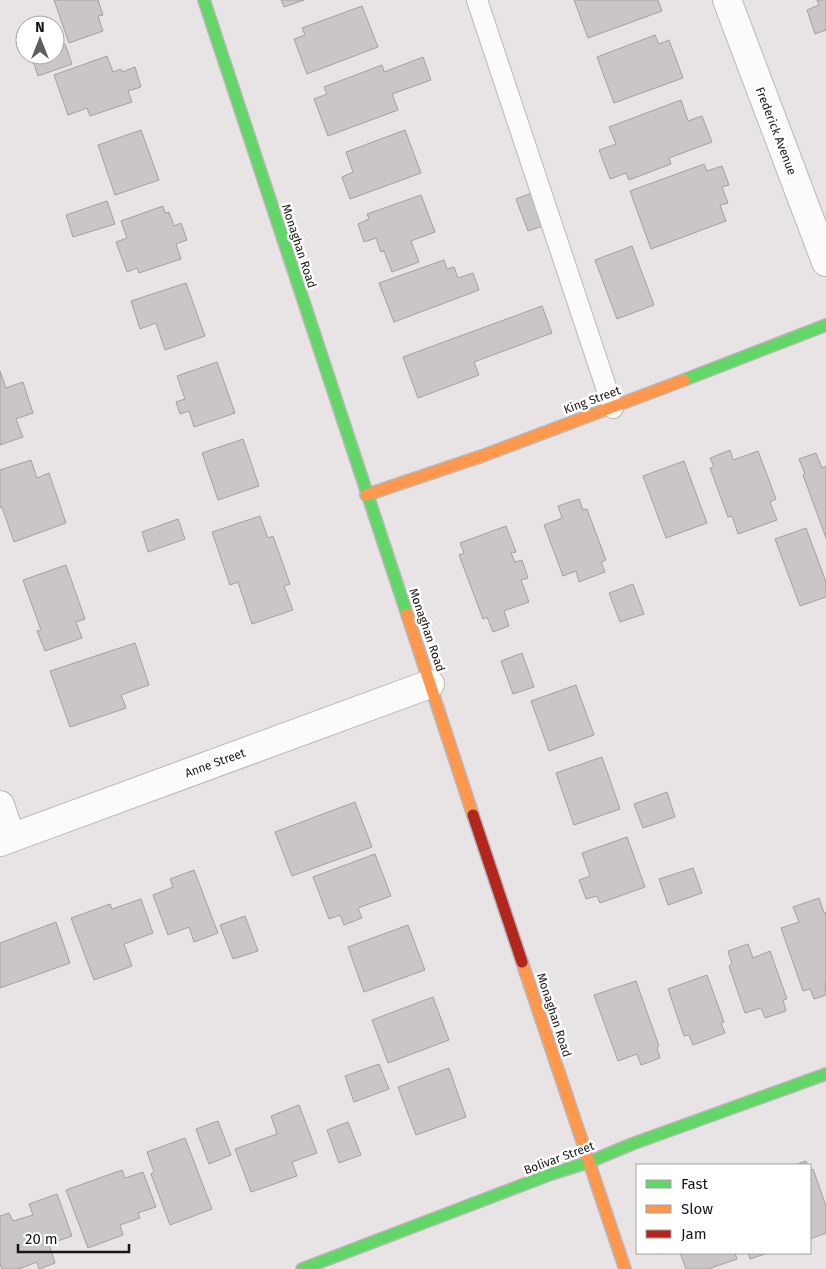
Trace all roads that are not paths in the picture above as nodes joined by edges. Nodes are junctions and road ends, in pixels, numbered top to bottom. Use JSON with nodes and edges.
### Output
{"nodes":[{"id":1,"x":204,"y":0,"type":"edge"},
{"id":2,"x":477,"y":0,"type":"edge"},
{"id":3,"x":727,"y":0,"type":"edge"},
{"id":4,"x":826,"y":262,"type":"edge"},
{"id":5,"x":826,"y":325,"type":"edge"},
{"id":6,"x":614,"y":408,"type":"junction"},
{"id":7,"x":366,"y":495,"type":"junction"},
{"id":8,"x":430,"y":684,"type":"junction"},
{"id":9,"x":0,"y":805,"type":"edge"},
{"id":10,"x":6,"y":840,"type":"edge"},
{"id":11,"x":826,"y":1074,"type":"edge"},
{"id":12,"x":589,"y":1162,"type":"junction"},
{"id":13,"x":302,"y":1269,"type":"edge"},
{"id":14,"x":625,"y":1269,"type":"edge"}],
"edges":[{"from":1,"to":7,"type":"main road","name":"Monaghan Road"},
{"from":2,"to":6,"type":"lane"},
{"from":3,"to":4,"type":"street","name":"Frederick Avenue"},
{"from":5,"to":6,"type":"main road","name":"King Street"},
{"from":6,"to":7,"type":"main road","name":"King Street"},
{"from":7,"to":8,"type":"main road","name":"Monaghan Road"},
{"from":8,"to":10,"type":"street","name":"Anne Street"},
{"from":8,"to":12,"type":"main road","name":"Monaghan Road"},
{"from":9,"to":10,"type":"street"},
{"from":11,"to":12,"type":"main road","name":"Bolivar Street"},
{"from":12,"to":13,"type":"main road","name":"Bolivar Street"},
{"from":12,"to":14,"type":"main road","name":"Monaghan Road"}]}
